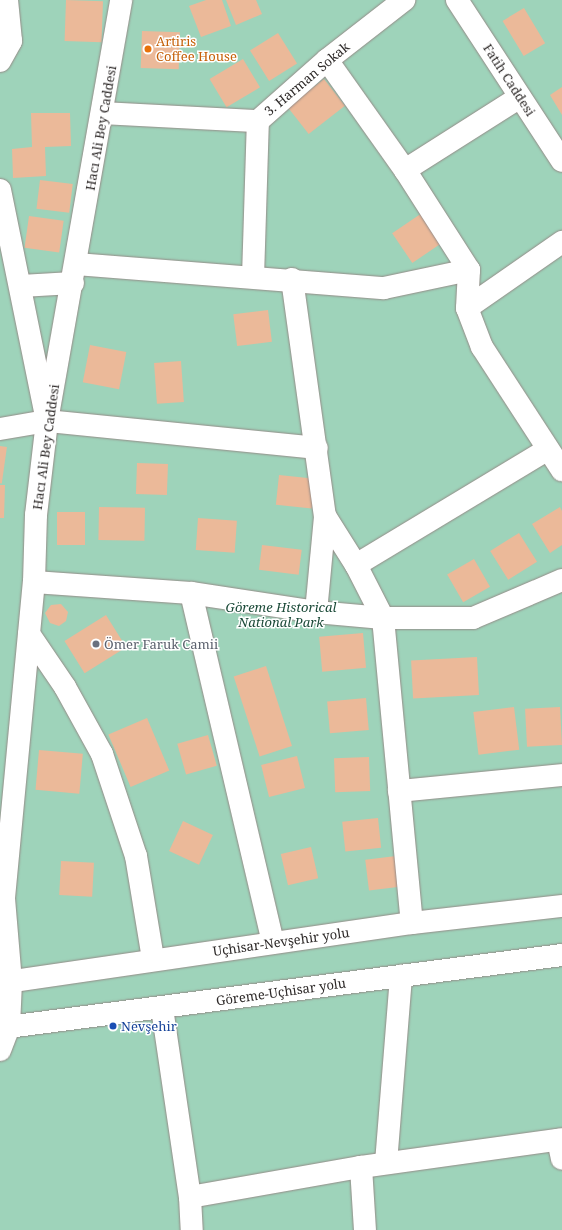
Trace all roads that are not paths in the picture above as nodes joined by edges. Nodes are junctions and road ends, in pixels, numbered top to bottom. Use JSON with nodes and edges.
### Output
{"nodes":[{"id":1,"x":7,"y":0,"type":"edge"},
{"id":2,"x":121,"y":0,"type":"edge"},
{"id":3,"x":404,"y":0,"type":"edge"},
{"id":4,"x":457,"y":0,"type":"edge"},
{"id":5,"x":327,"y":60,"type":"junction"},
{"id":6,"x":0,"y":61,"type":"edge"},
{"id":7,"x":520,"y":97,"type":"junction"},
{"id":8,"x":103,"y":113,"type":"junction"},
{"id":9,"x":258,"y":121,"type":"junction"},
{"id":10,"x":562,"y":161,"type":"edge"},
{"id":11,"x":405,"y":170,"type":"junction"},
{"id":12,"x":0,"y":190,"type":"edge"},
{"id":13,"x":562,"y":242,"type":"edge"},
{"id":14,"x":469,"y":270,"type":"junction"},
{"id":15,"x":75,"y":274,"type":"junction"},
{"id":16,"x":253,"y":277,"type":"junction"},
{"id":17,"x":13,"y":278,"type":"edge"},
{"id":18,"x":292,"y":279,"type":"junction"},
{"id":19,"x":467,"y":308,"type":"junction"},
{"id":20,"x":47,"y":421,"type":"junction"},
{"id":21,"x":0,"y":429,"type":"edge"},
{"id":22,"x":316,"y":448,"type":"junction"},
{"id":23,"x":548,"y":449,"type":"junction"},
{"id":24,"x":562,"y":470,"type":"edge"},
{"id":25,"x":325,"y":516,"type":"junction"},
{"id":26,"x":356,"y":565,"type":"junction"},
{"id":27,"x":562,"y":580,"type":"edge"},
{"id":28,"x":34,"y":582,"type":"junction"},
{"id":29,"x":191,"y":593,"type":"junction"},
{"id":30,"x":316,"y":612,"type":"junction"},
{"id":31,"x":383,"y":618,"type":"junction"},
{"id":32,"x":29,"y":634,"type":"junction"},
{"id":33,"x":562,"y":775,"type":"edge"},
{"id":34,"x":399,"y":791,"type":"junction"},
{"id":35,"x":2,"y":905,"type":"edge"},
{"id":36,"x":562,"y":906,"type":"edge"},
{"id":37,"x":412,"y":923,"type":"junction"},
{"id":38,"x":273,"y":943,"type":"junction"},
{"id":39,"x":562,"y":955,"type":"edge"},
{"id":40,"x":153,"y":959,"type":"junction"},
{"id":41,"x":401,"y":976,"type":"junction"},
{"id":42,"x":6,"y":982,"type":"edge"},
{"id":43,"x":162,"y":1008,"type":"junction"},
{"id":44,"x":4,"y":1027,"type":"edge"},
{"id":45,"x":0,"y":1050,"type":"edge"},
{"id":46,"x":561,"y":1146,"type":"edge"},
{"id":47,"x":386,"y":1163,"type":"junction"},
{"id":48,"x":361,"y":1167,"type":"junction"},
{"id":49,"x":190,"y":1197,"type":"junction"},
{"id":50,"x":192,"y":1230,"type":"edge"},
{"id":51,"x":365,"y":1230,"type":"edge"}],
"edges":[{"from":1,"to":6,"type":"street"},
{"from":2,"to":8,"type":"street","name":"Hacı Ali Bey Caddesi"},
{"from":3,"to":5,"type":"street","name":"3. Harman Sokak"},
{"from":4,"to":7,"type":"street","name":"Fatih Caddesi"},
{"from":5,"to":9,"type":"street","name":"3. Harman Sokak"},
{"from":5,"to":11,"type":"street"},
{"from":7,"to":10,"type":"street","name":"Fatih Caddesi"},
{"from":7,"to":11,"type":"street"},
{"from":8,"to":9,"type":"street"},
{"from":8,"to":15,"type":"street","name":"Hacı Ali Bey Caddesi"},
{"from":9,"to":16,"type":"street","name":"3. Harman Sokak"},
{"from":11,"to":14,"type":"street"},
{"from":12,"to":17,"type":"street"},
{"from":13,"to":19,"type":"street"},
{"from":14,"to":18,"type":"street"},
{"from":14,"to":19,"type":"street"},
{"from":15,"to":16,"type":"street"},
{"from":15,"to":17,"type":"street"},
{"from":15,"to":20,"type":"street","name":"Hacı Ali Bey Caddesi"},
{"from":16,"to":18,"type":"street"},
{"from":17,"to":20,"type":"street"},
{"from":18,"to":22,"type":"street"},
{"from":19,"to":23,"type":"street"},
{"from":20,"to":21,"type":"street"},
{"from":20,"to":22,"type":"street"},
{"from":20,"to":28,"type":"street","name":"Hacı Ali Bey Caddesi"},
{"from":22,"to":25,"type":"street"},
{"from":23,"to":24,"type":"street"},
{"from":23,"to":26,"type":"street"},
{"from":25,"to":26,"type":"street"},
{"from":25,"to":30,"type":"street"},
{"from":26,"to":31,"type":"street"},
{"from":27,"to":31,"type":"street"},
{"from":28,"to":29,"type":"street"},
{"from":28,"to":32,"type":"street","name":"Hacı Ali Bey Caddesi"},
{"from":29,"to":30,"type":"street"},
{"from":29,"to":38,"type":"street"},
{"from":30,"to":31,"type":"street"},
{"from":31,"to":34,"type":"street"},
{"from":32,"to":35,"type":"street","name":"Hacı Ali Bey Caddesi"},
{"from":32,"to":40,"type":"street"},
{"from":33,"to":34,"type":"street"},
{"from":34,"to":37,"type":"street"},
{"from":35,"to":42,"type":"street","name":"Hacı Ali Bey Caddesi"},
{"from":36,"to":37,"type":"street","name":"Uçhisar-Nevşehir yolu"},
{"from":37,"to":38,"type":"street","name":"Uçhisar-Nevşehir yolu"},
{"from":38,"to":40,"type":"street","name":"Uçhisar-Nevşehir yolu"},
{"from":39,"to":41,"type":"street","name":"Göreme-Uçhisar yolu"},
{"from":40,"to":42,"type":"street","name":"Uçhisar-Nevşehir yolu"},
{"from":41,"to":43,"type":"street","name":"Göreme-Uçhisar yolu"},
{"from":41,"to":47,"type":"street"},
{"from":42,"to":44,"type":"street","name":"Hacı Ali Bey Caddesi"},
{"from":43,"to":44,"type":"street","name":"Göreme-Uçhisar yolu"},
{"from":43,"to":49,"type":"street"},
{"from":44,"to":45,"type":"street","name":"Hacı Ali Bey Caddesi"},
{"from":46,"to":47,"type":"street"},
{"from":47,"to":48,"type":"street"},
{"from":48,"to":49,"type":"street"},
{"from":48,"to":51,"type":"street"},
{"from":49,"to":50,"type":"street"}]}
